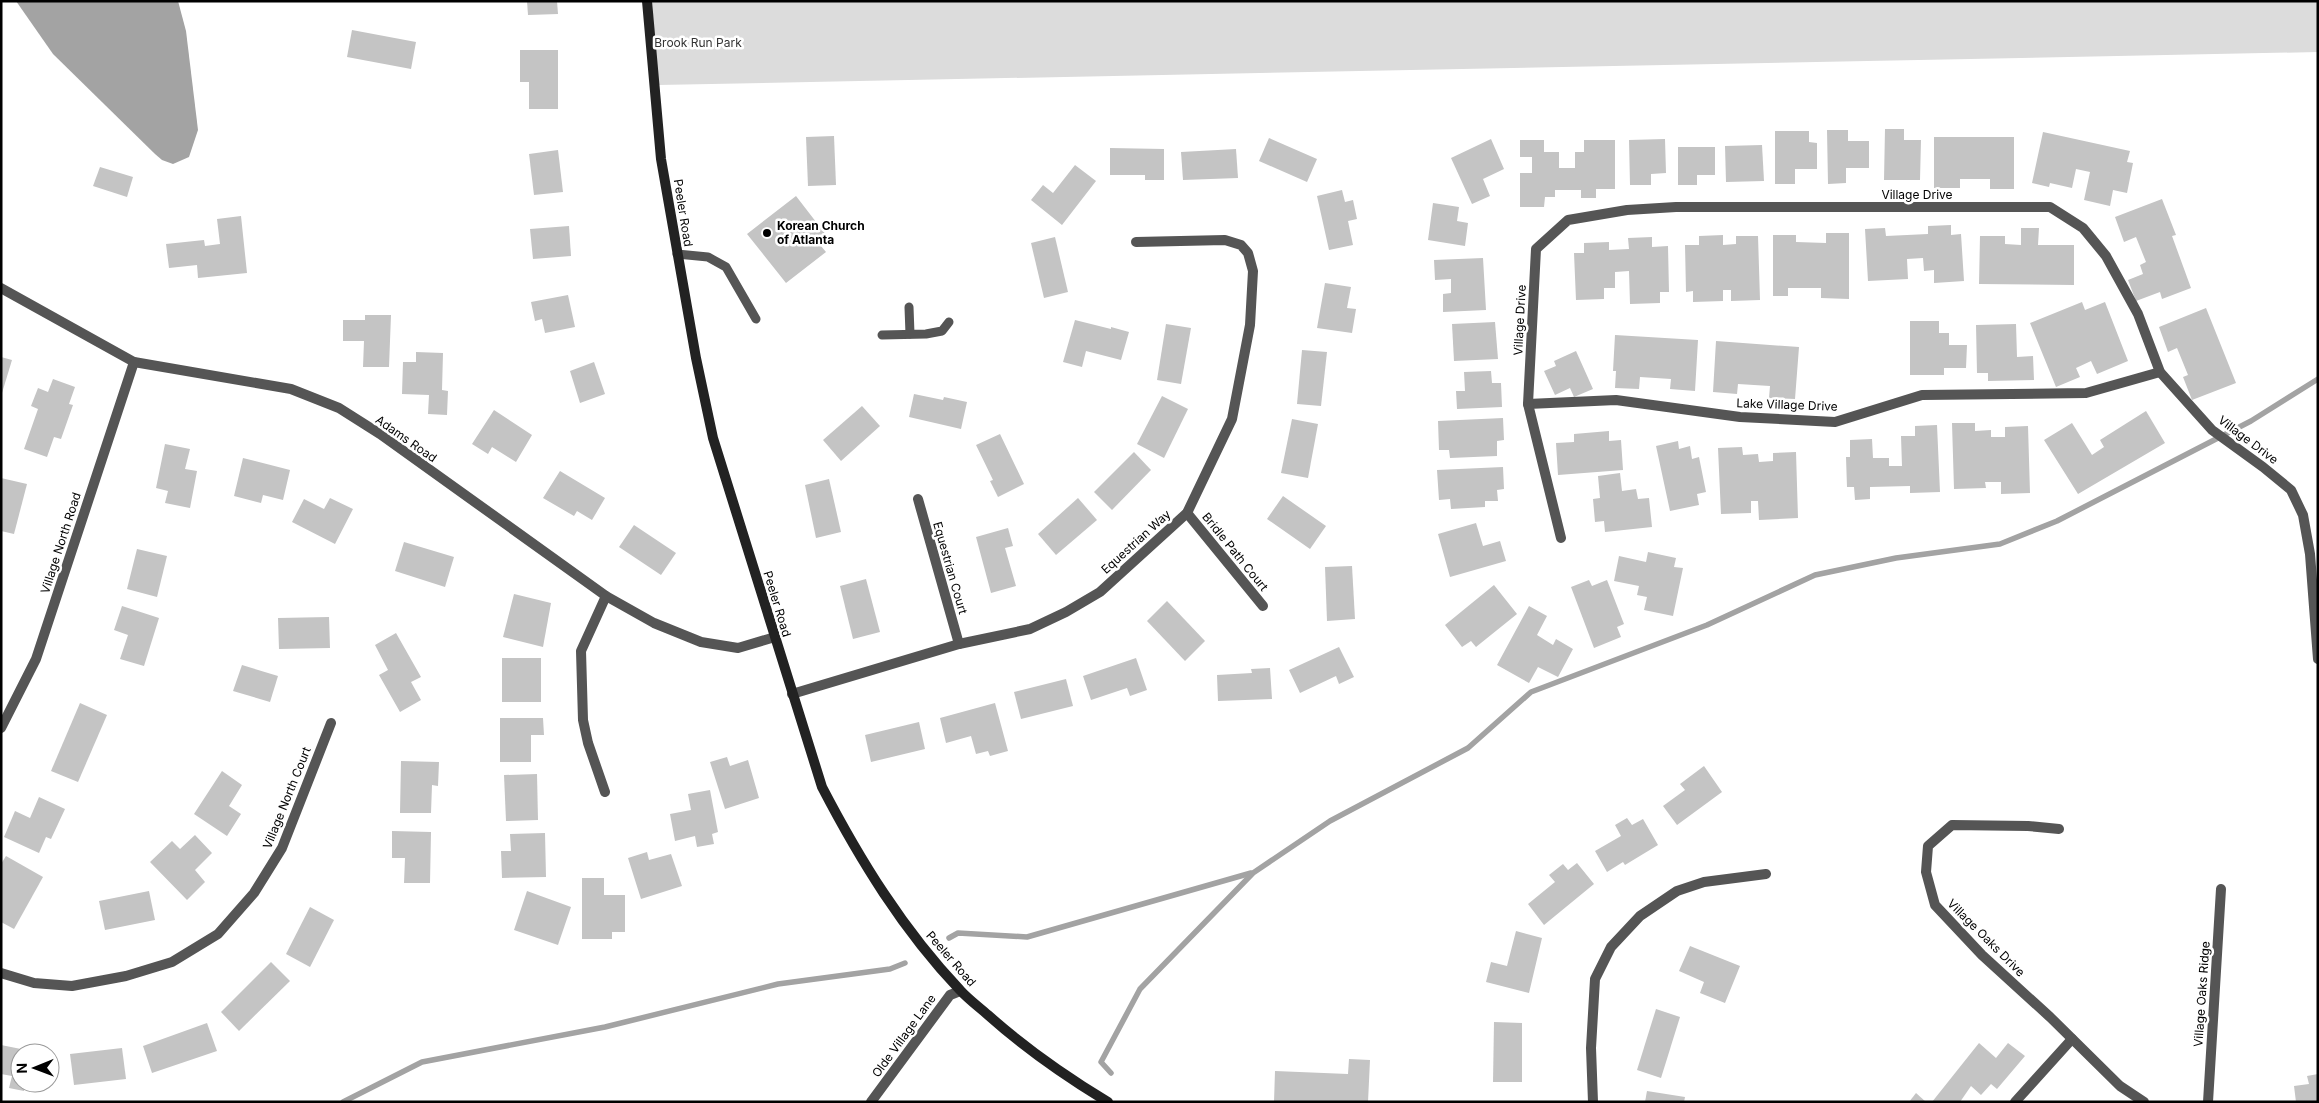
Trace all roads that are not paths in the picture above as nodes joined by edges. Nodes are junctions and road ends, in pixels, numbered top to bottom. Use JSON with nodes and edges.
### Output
{"nodes":[{"id":1,"x":648,"y":1,"type":"edge"},
{"id":2,"x":1136,"y":242,"type":"dead end"},
{"id":3,"x":677,"y":254,"type":"junction"},
{"id":4,"x":1,"y":288,"type":"edge"},
{"id":5,"x":909,"y":307,"type":"dead end"},
{"id":6,"x":756,"y":319,"type":"dead end"},
{"id":7,"x":949,"y":322,"type":"dead end"},
{"id":8,"x":910,"y":334,"type":"junction"},
{"id":9,"x":882,"y":335,"type":"dead end"},
{"id":10,"x":134,"y":362,"type":"junction"},
{"id":11,"x":2160,"y":372,"type":"junction"},
{"id":12,"x":1528,"y":404,"type":"junction"},
{"id":13,"x":918,"y":499,"type":"dead end"},
{"id":14,"x":1187,"y":513,"type":"junction"},
{"id":15,"x":1561,"y":538,"type":"dead end"},
{"id":16,"x":606,"y":596,"type":"junction"},
{"id":17,"x":1263,"y":606,"type":"dead end"},
{"id":18,"x":775,"y":638,"type":"junction"},
{"id":19,"x":959,"y":644,"type":"junction"},
{"id":20,"x":2318,"y":659,"type":"edge"},
{"id":21,"x":792,"y":694,"type":"junction"},
{"id":22,"x":331,"y":723,"type":"dead end"},
{"id":23,"x":1,"y":728,"type":"edge"},
{"id":24,"x":605,"y":792,"type":"dead end"},
{"id":25,"x":2058,"y":828,"type":"dead end"},
{"id":26,"x":1766,"y":874,"type":"dead end"},
{"id":27,"x":2221,"y":889,"type":"dead end"},
{"id":28,"x":1,"y":973,"type":"edge"},
{"id":29,"x":960,"y":991,"type":"junction"},
{"id":30,"x":2072,"y":1039,"type":"junction"},
{"id":31,"x":871,"y":1102,"type":"edge"},
{"id":32,"x":1108,"y":1102,"type":"edge"},
{"id":33,"x":1592,"y":1102,"type":"edge"},
{"id":34,"x":2015,"y":1102,"type":"edge"},
{"id":35,"x":2144,"y":1102,"type":"edge"},
{"id":36,"x":2208,"y":1102,"type":"edge"}],
"edges":[{"from":1,"to":3,"type":"street","name":"Peeler Road"},
{"from":2,"to":14,"type":"street","name":"Equestrian Way"},
{"from":3,"to":6,"type":"lane"},
{"from":3,"to":18,"type":"street","name":"Peeler Road"},
{"from":4,"to":10,"type":"street","name":"Adams Road"},
{"from":5,"to":8,"type":"lane"},
{"from":7,"to":8,"type":"lane"},
{"from":8,"to":9,"type":"lane"},
{"from":10,"to":16,"type":"street","name":"Adams Road"},
{"from":10,"to":23,"type":"street","name":"Village North Road"},
{"from":11,"to":12,"type":"street","name":"Lake Village Drive"},
{"from":11,"to":12,"type":"street","name":"Village Drive"},
{"from":11,"to":20,"type":"street","name":"Village Drive"},
{"from":12,"to":15,"type":"street","name":"Village Drive"},
{"from":13,"to":19,"type":"street","name":"Equestrian Court"},
{"from":14,"to":17,"type":"street","name":"Bridle Path Court"},
{"from":14,"to":19,"type":"street","name":"Equestrian Way"},
{"from":16,"to":18,"type":"street","name":"Adams Road"},
{"from":16,"to":24,"type":"street"},
{"from":18,"to":21,"type":"street","name":"Peeler Road"},
{"from":19,"to":21,"type":"street","name":"Equestrian Way"},
{"from":21,"to":29,"type":"street","name":"Peeler Road"},
{"from":22,"to":28,"type":"street","name":"Village North Court"},
{"from":25,"to":30,"type":"street","name":"Village Oaks Drive"},
{"from":26,"to":33,"type":"street"},
{"from":27,"to":36,"type":"street","name":"Village Oaks Ridge"},
{"from":29,"to":31,"type":"street","name":"Olde Village Lane"},
{"from":29,"to":32,"type":"street","name":"Peeler Road"},
{"from":30,"to":34,"type":"street"},
{"from":30,"to":35,"type":"street","name":"Village Oaks Drive"}]}
